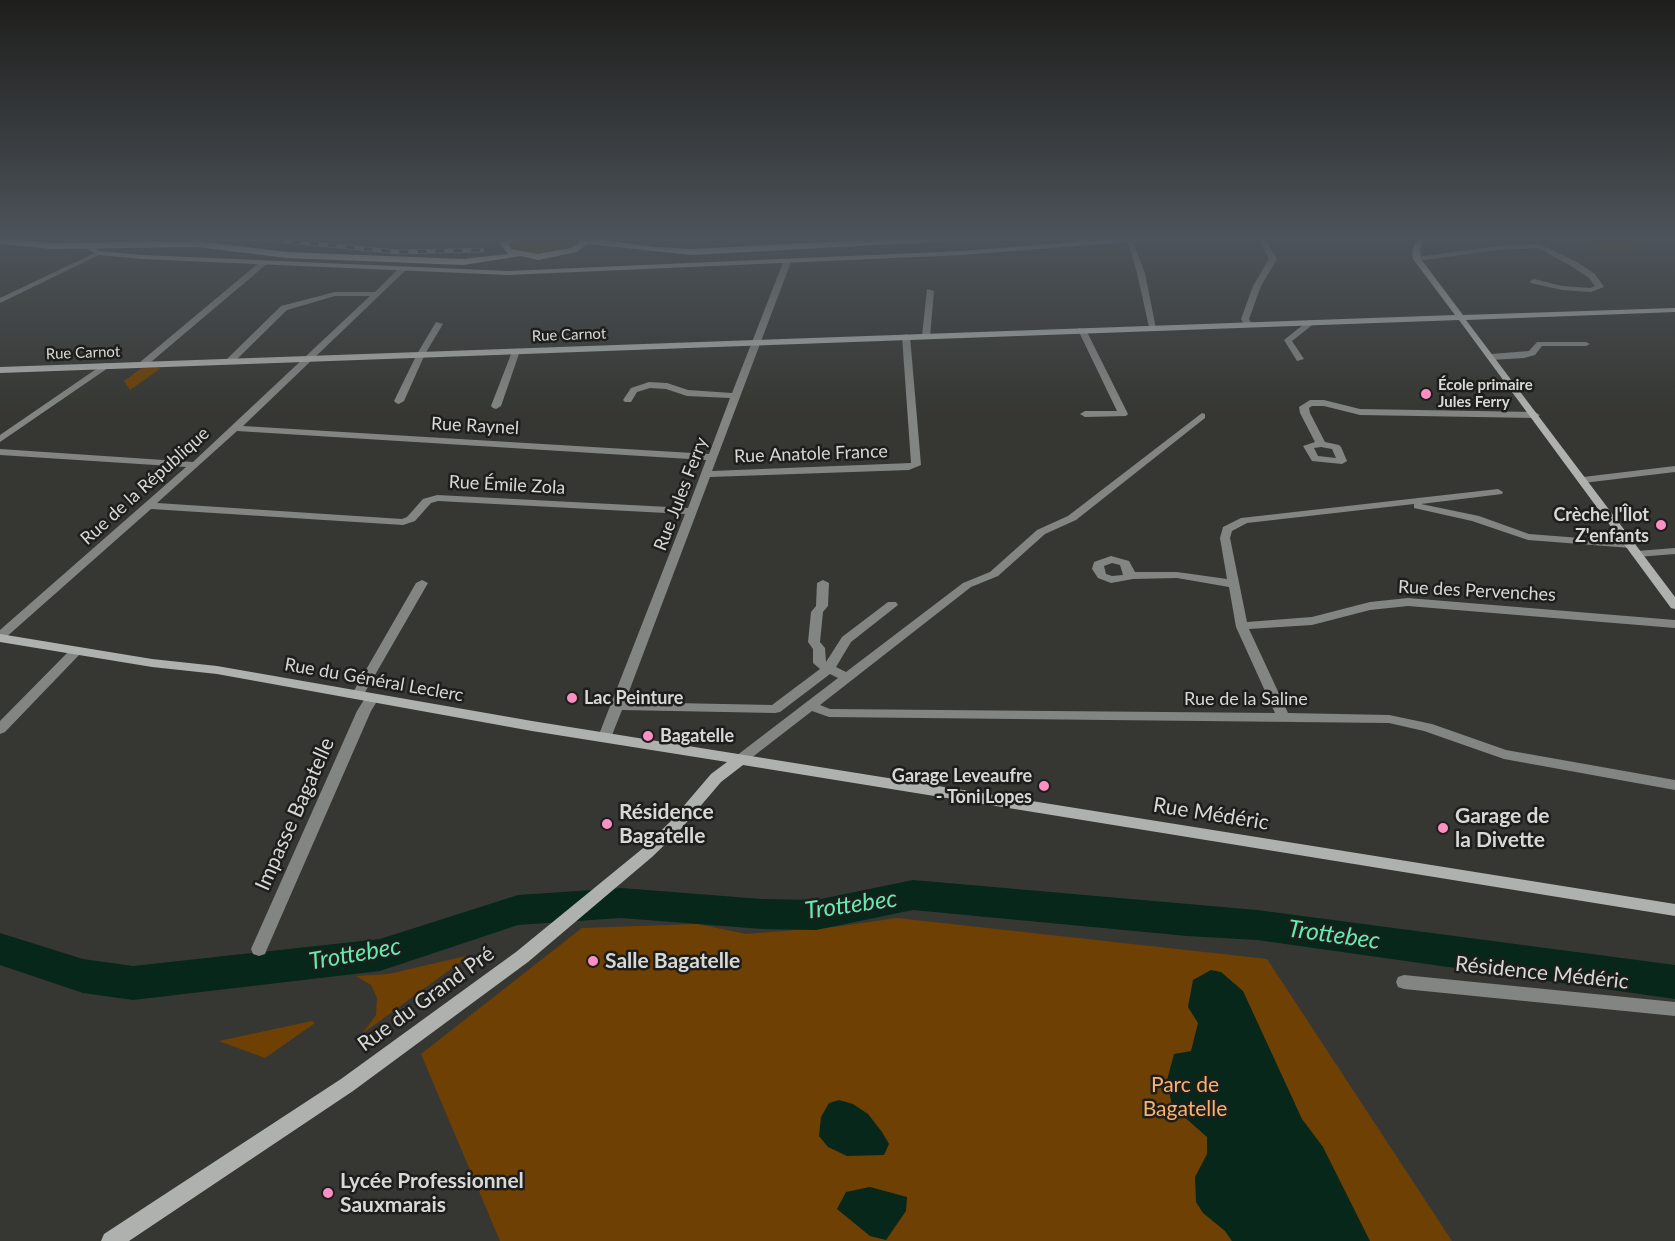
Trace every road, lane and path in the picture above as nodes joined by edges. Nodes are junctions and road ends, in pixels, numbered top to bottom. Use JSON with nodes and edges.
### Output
{"nodes":[{"id":1,"x":14,"y":295,"type":"edge"},
{"id":2,"x":226,"y":295,"type":"edge"},
{"id":3,"x":332,"y":295,"type":"edge"},
{"id":4,"x":376,"y":295,"type":"edge"},
{"id":5,"x":775,"y":295,"type":"edge"},
{"id":6,"x":930,"y":295,"type":"edge"},
{"id":7,"x":1146,"y":295,"type":"edge"},
{"id":8,"x":1254,"y":295,"type":"edge"},
{"id":9,"x":1445,"y":295,"type":"edge"},
{"id":10,"x":0,"y":296,"type":"edge"},
{"id":11,"x":10,"y":297,"type":"junction"},
{"id":12,"x":0,"y":301,"type":"edge"},
{"id":13,"x":1675,"y":310,"type":"edge"},
{"id":14,"x":1463,"y":318,"type":"junction"},
{"id":15,"x":1312,"y":322,"type":"junction"},
{"id":16,"x":439,"y":324,"type":"dead end"},
{"id":17,"x":1248,"y":324,"type":"junction"},
{"id":18,"x":1153,"y":327,"type":"junction"},
{"id":19,"x":1082,"y":330,"type":"junction"},
{"id":20,"x":906,"y":336,"type":"junction"},
{"id":21,"x":926,"y":336,"type":"junction"},
{"id":22,"x":757,"y":342,"type":"junction"},
{"id":23,"x":1586,"y":344,"type":"dead end"},
{"id":24,"x":516,"y":351,"type":"junction"},
{"id":25,"x":420,"y":354,"type":"junction"},
{"id":26,"x":1491,"y":357,"type":"junction"},
{"id":27,"x":311,"y":358,"type":"junction"},
{"id":28,"x":1300,"y":359,"type":"dead end"},
{"id":29,"x":230,"y":361,"type":"junction"},
{"id":30,"x":142,"y":365,"type":"junction"},
{"id":31,"x":105,"y":366,"type":"junction"},
{"id":32,"x":0,"y":370,"type":"edge"},
{"id":33,"x":736,"y":396,"type":"junction"},
{"id":34,"x":628,"y":400,"type":"dead end"},
{"id":35,"x":399,"y":401,"type":"dead end"},
{"id":36,"x":496,"y":405,"type":"dead end"},
{"id":37,"x":1085,"y":414,"type":"dead end"},
{"id":38,"x":1535,"y":415,"type":"junction"},
{"id":39,"x":1203,"y":416,"type":"dead end"},
{"id":40,"x":235,"y":428,"type":"junction"},
{"id":41,"x":0,"y":439,"type":"edge"},
{"id":42,"x":1320,"y":444,"type":"dead end"},
{"id":43,"x":2,"y":453,"type":"edge"},
{"id":44,"x":713,"y":457,"type":"junction"},
{"id":45,"x":195,"y":465,"type":"junction"},
{"id":46,"x":1675,"y":469,"type":"edge"},
{"id":47,"x":706,"y":474,"type":"junction"},
{"id":48,"x":1583,"y":480,"type":"junction"},
{"id":49,"x":1498,"y":492,"type":"dead end"},
{"id":50,"x":1393,"y":505,"type":"junction"},
{"id":51,"x":149,"y":506,"type":"junction"},
{"id":52,"x":692,"y":511,"type":"junction"},
{"id":53,"x":1634,"y":550,"type":"junction"},
{"id":54,"x":1675,"y":551,"type":"edge"},
{"id":55,"x":1130,"y":576,"type":"dead end"},
{"id":56,"x":422,"y":583,"type":"dead end"},
{"id":57,"x":823,"y":583,"type":"dead end"},
{"id":58,"x":1234,"y":584,"type":"junction"},
{"id":59,"x":891,"y":605,"type":"dead end"},
{"id":60,"x":1675,"y":605,"type":"edge"},
{"id":61,"x":1675,"y":624,"type":"edge"},
{"id":62,"x":1242,"y":626,"type":"junction"},
{"id":63,"x":0,"y":637,"type":"edge"},
{"id":64,"x":76,"y":651,"type":"junction"},
{"id":65,"x":828,"y":669,"type":"junction"},
{"id":66,"x":847,"y":678,"type":"junction"},
{"id":67,"x":365,"y":696,"type":"junction"},
{"id":68,"x":617,"y":706,"type":"junction"},
{"id":69,"x":810,"y":706,"type":"junction"},
{"id":70,"x":1283,"y":717,"type":"junction"},
{"id":71,"x":0,"y":729,"type":"edge"},
{"id":72,"x":605,"y":737,"type":"junction"},
{"id":73,"x":741,"y":759,"type":"junction"},
{"id":74,"x":1675,"y":785,"type":"edge"},
{"id":75,"x":1675,"y":910,"type":"edge"},
{"id":76,"x":259,"y":949,"type":"dead end"},
{"id":77,"x":1404,"y":982,"type":"dead end"},
{"id":78,"x":1675,"y":1010,"type":"edge"},
{"id":79,"x":111,"y":1241,"type":"edge"}],
"edges":[{"from":1,"to":11,"type":"street"},
{"from":2,"to":30,"type":"street"},
{"from":3,"to":29,"type":"street"},
{"from":4,"to":27,"type":"street","name":"Rue de la République"},
{"from":5,"to":22,"type":"street","name":"Rue Jules Ferry"},
{"from":6,"to":21,"type":"street"},
{"from":7,"to":18,"type":"street"},
{"from":8,"to":17,"type":"street"},
{"from":9,"to":14,"type":"street"},
{"from":10,"to":11,"type":"street"},
{"from":11,"to":12,"type":"street"},
{"from":13,"to":14,"type":"street","name":"Rue Carnot"},
{"from":14,"to":15,"type":"street","name":"Rue Carnot"},
{"from":14,"to":26,"type":"street"},
{"from":15,"to":17,"type":"street","name":"Rue Carnot"},
{"from":15,"to":28,"type":"street"},
{"from":16,"to":25,"type":"street"},
{"from":17,"to":18,"type":"street","name":"Rue Carnot"},
{"from":18,"to":19,"type":"street","name":"Rue Carnot"},
{"from":19,"to":21,"type":"street","name":"Rue Carnot"},
{"from":19,"to":37,"type":"street"},
{"from":20,"to":21,"type":"street","name":"Rue Carnot"},
{"from":20,"to":22,"type":"street","name":"Rue Carnot"},
{"from":20,"to":47,"type":"street","name":"Rue Anatole France"},
{"from":22,"to":24,"type":"street","name":"Rue Carnot"},
{"from":22,"to":33,"type":"street","name":"Rue Jules Ferry"},
{"from":23,"to":26,"type":"street"},
{"from":24,"to":25,"type":"street","name":"Rue Carnot"},
{"from":24,"to":36,"type":"street"},
{"from":25,"to":27,"type":"street","name":"Rue Carnot"},
{"from":25,"to":35,"type":"street"},
{"from":26,"to":38,"type":"street"},
{"from":27,"to":29,"type":"street","name":"Rue Carnot"},
{"from":27,"to":40,"type":"street","name":"Rue de la République"},
{"from":29,"to":30,"type":"street","name":"Rue Carnot"},
{"from":30,"to":31,"type":"street","name":"Rue Carnot"},
{"from":31,"to":32,"type":"street","name":"Rue Carnot"},
{"from":31,"to":41,"type":"street"},
{"from":33,"to":34,"type":"street"},
{"from":33,"to":44,"type":"street","name":"Rue Jules Ferry"},
{"from":38,"to":42,"type":"street"},
{"from":38,"to":48,"type":"street"},
{"from":39,"to":66,"type":"street"},
{"from":40,"to":44,"type":"street","name":"Rue Raynel"},
{"from":40,"to":45,"type":"street","name":"Rue de la République"},
{"from":43,"to":45,"type":"street"},
{"from":44,"to":47,"type":"street","name":"Rue Jules Ferry"},
{"from":45,"to":51,"type":"street","name":"Rue de la République"},
{"from":46,"to":48,"type":"street"},
{"from":47,"to":52,"type":"street","name":"Rue Jules Ferry"},
{"from":48,"to":53,"type":"street"},
{"from":49,"to":50,"type":"street"},
{"from":50,"to":53,"type":"street"},
{"from":50,"to":58,"type":"street"},
{"from":51,"to":52,"type":"street","name":"Rue Émile Zola"},
{"from":51,"to":63,"type":"street","name":"Rue de la République"},
{"from":52,"to":68,"type":"street","name":"Rue Jules Ferry"},
{"from":53,"to":54,"type":"street"},
{"from":53,"to":60,"type":"street"},
{"from":55,"to":58,"type":"street"},
{"from":56,"to":67,"type":"street","name":"Impasse Bagatelle"},
{"from":57,"to":65,"type":"street"},
{"from":58,"to":62,"type":"street"},
{"from":59,"to":65,"type":"street"},
{"from":61,"to":62,"type":"street","name":"Rue des Pervenches"},
{"from":62,"to":70,"type":"street"},
{"from":63,"to":64,"type":"street","name":"Rue du Général Leclerc"},
{"from":64,"to":67,"type":"street","name":"Rue du Général Leclerc"},
{"from":64,"to":71,"type":"street"},
{"from":65,"to":66,"type":"street"},
{"from":65,"to":68,"type":"street"},
{"from":66,"to":69,"type":"street"},
{"from":67,"to":72,"type":"street","name":"Rue du Général Leclerc"},
{"from":67,"to":76,"type":"street","name":"Impasse Bagatelle"},
{"from":68,"to":72,"type":"street","name":"Rue Jules Ferry"},
{"from":69,"to":70,"type":"street","name":"Rue de la Saline"},
{"from":69,"to":73,"type":"street"},
{"from":70,"to":74,"type":"street","name":"Rue de la Saline"},
{"from":72,"to":73,"type":"street","name":"Rue du Général Leclerc"},
{"from":73,"to":75,"type":"street","name":"Rue Médéric"},
{"from":73,"to":79,"type":"street","name":"Rue du Grand Pré"},
{"from":77,"to":78,"type":"street","name":"Résidence Médéric"}]}
